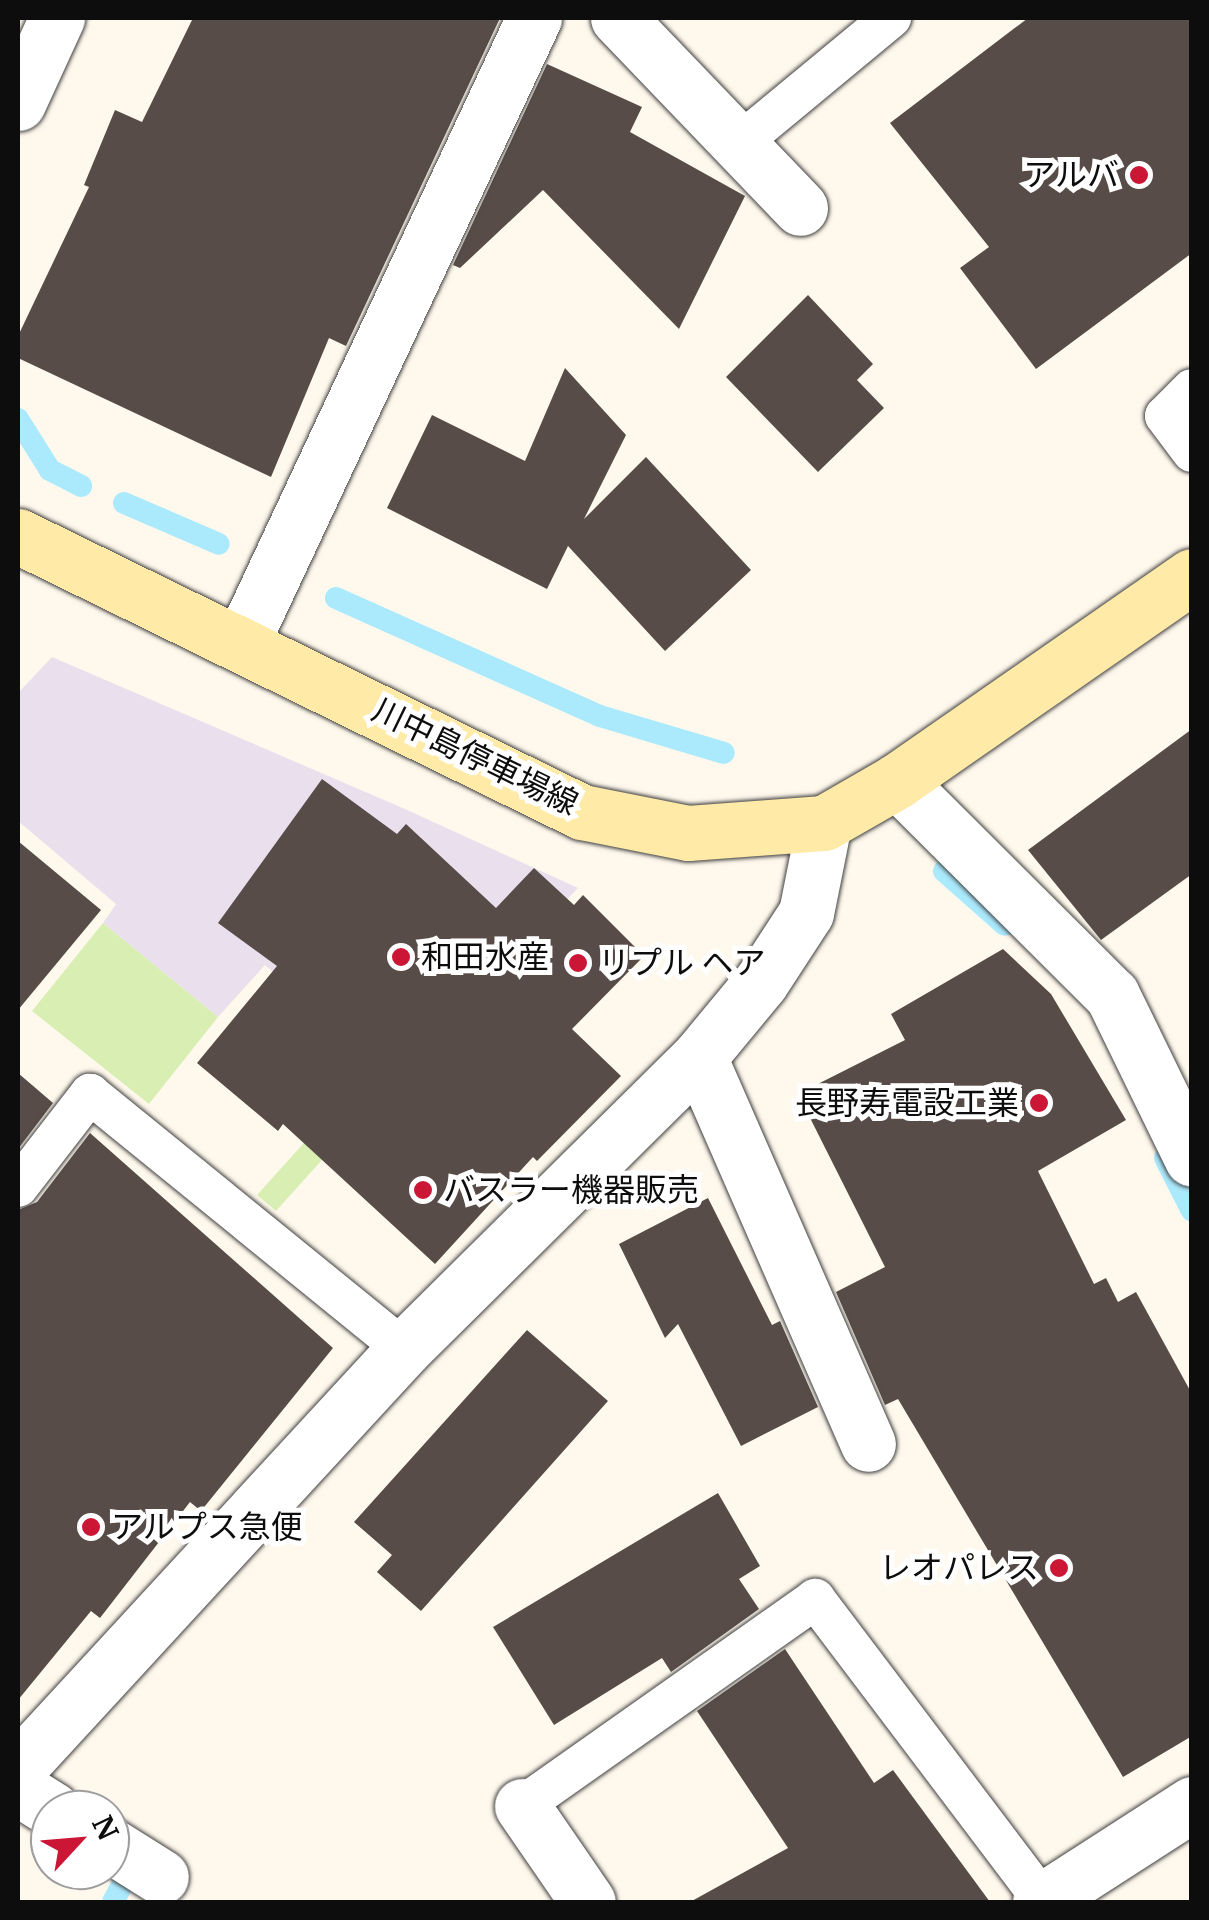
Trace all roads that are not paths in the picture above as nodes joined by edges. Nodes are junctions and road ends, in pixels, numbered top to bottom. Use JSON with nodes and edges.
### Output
{"nodes":[{"id":1,"x":56,"y":18,"type":"edge"},
{"id":2,"x":534,"y":18,"type":"edge"},
{"id":3,"x":618,"y":18,"type":"edge"},
{"id":4,"x":892,"y":18,"type":"edge"},
{"id":5,"x":18,"y":104,"type":"edge"},
{"id":6,"x":741,"y":142,"type":"junction"},
{"id":7,"x":800,"y":208,"type":"dead end"},
{"id":8,"x":1192,"y":389,"type":"edge"},
{"id":9,"x":1192,"y":452,"type":"edge"},
{"id":10,"x":24,"y":529,"type":"edge"},
{"id":11,"x":1192,"y":576,"type":"edge"},
{"id":12,"x":242,"y":642,"type":"junction"},
{"id":13,"x":897,"y":781,"type":"junction"},
{"id":14,"x":824,"y":823,"type":"junction"},
{"id":15,"x":699,"y":1056,"type":"junction"},
{"id":16,"x":1192,"y":1159,"type":"edge"},
{"id":17,"x":18,"y":1187,"type":"edge"},
{"id":18,"x":404,"y":1349,"type":"junction"},
{"id":19,"x":868,"y":1444,"type":"dead end"},
{"id":20,"x":18,"y":1768,"type":"edge"},
{"id":21,"x":1192,"y":1804,"type":"edge"},
{"id":22,"x":522,"y":1806,"type":"joint"},
{"id":23,"x":130,"y":1858,"type":"edge"},
{"id":24,"x":161,"y":1877,"type":"dead end"},
{"id":25,"x":588,"y":1902,"type":"edge"},
{"id":26,"x":1041,"y":1902,"type":"edge"}],
"edges":[{"from":1,"to":5,"type":"street"},
{"from":2,"to":12,"type":"street"},
{"from":3,"to":6,"type":"street"},
{"from":4,"to":6,"type":"lane"},
{"from":6,"to":7,"type":"street"},
{"from":8,"to":9,"type":"lane"},
{"from":10,"to":12,"type":"main road","name":"川中島停車場線"},
{"from":11,"to":13,"type":"main road","name":"川中島停車場線"},
{"from":12,"to":14,"type":"main road","name":"川中島停車場線"},
{"from":13,"to":14,"type":"main road","name":"川中島停車場線"},
{"from":13,"to":16,"type":"street"},
{"from":14,"to":15,"type":"street"},
{"from":15,"to":18,"type":"street"},
{"from":15,"to":19,"type":"street"},
{"from":17,"to":18,"type":"lane"},
{"from":18,"to":20,"type":"street"},
{"from":21,"to":26,"type":"street"},
{"from":22,"to":25,"type":"street"},
{"from":22,"to":26,"type":"lane"},
{"from":23,"to":24,"type":"street"}]}
